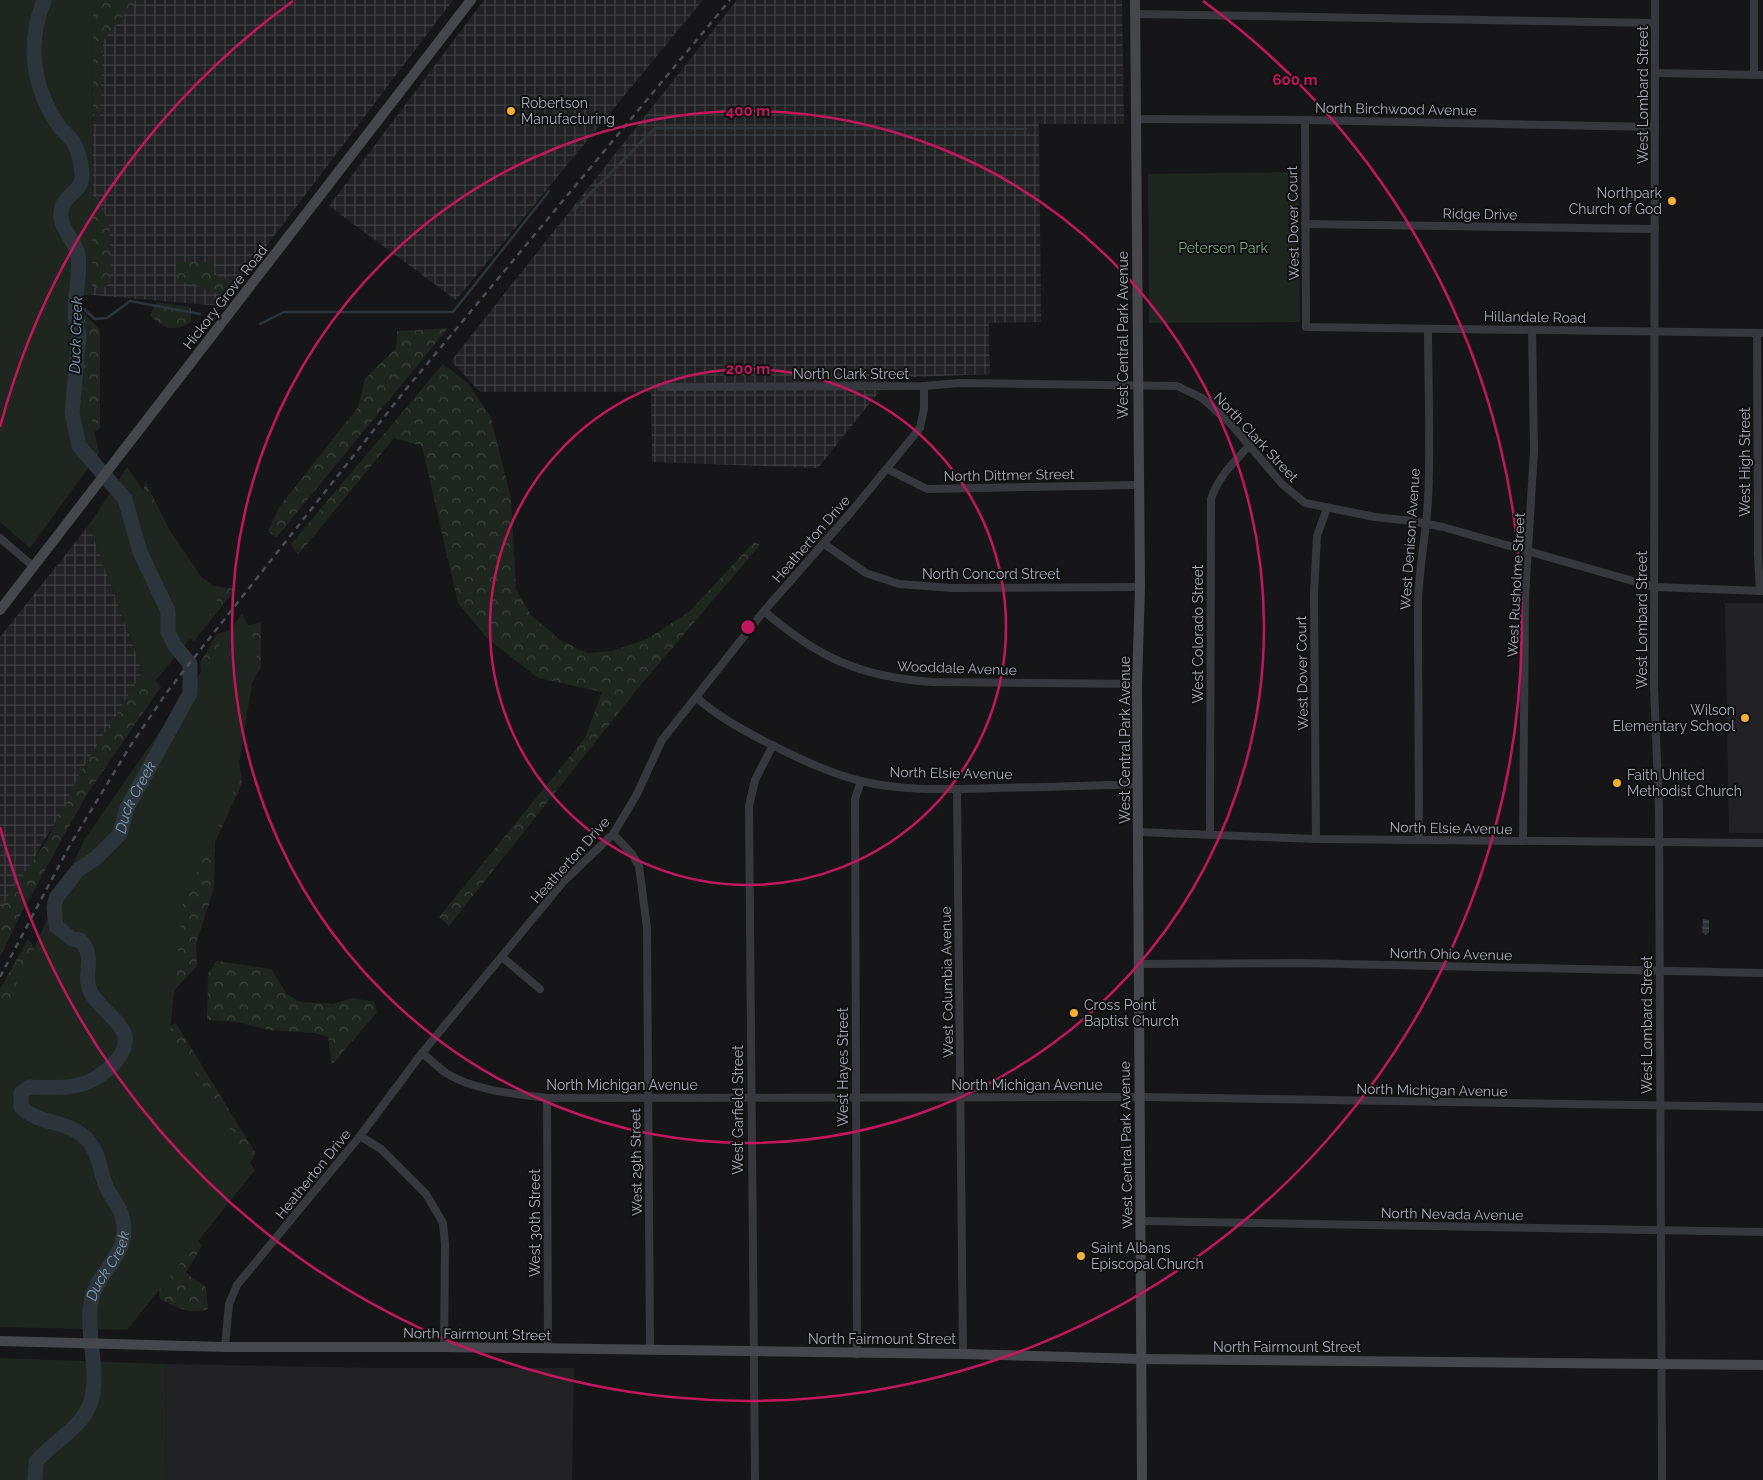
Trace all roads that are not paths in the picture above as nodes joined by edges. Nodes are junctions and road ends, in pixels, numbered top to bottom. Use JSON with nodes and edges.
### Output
{"nodes":[{"id":1,"x":471,"y":0,"type":"edge"},
{"id":2,"x":1134,"y":0,"type":"edge"},
{"id":3,"x":1655,"y":0,"type":"edge"},
{"id":4,"x":1754,"y":0,"type":"edge"},
{"id":5,"x":1135,"y":14,"type":"junction"},
{"id":6,"x":1655,"y":23,"type":"junction"},
{"id":7,"x":1655,"y":73,"type":"junction"},
{"id":8,"x":1754,"y":75,"type":"junction"},
{"id":9,"x":1763,"y":76,"type":"edge"},
{"id":10,"x":1136,"y":119,"type":"junction"},
{"id":11,"x":1305,"y":120,"type":"junction"},
{"id":12,"x":1655,"y":127,"type":"junction"},
{"id":13,"x":1305,"y":224,"type":"junction"},
{"id":14,"x":1655,"y":229,"type":"junction"},
{"id":15,"x":1306,"y":327,"type":"joint"},
{"id":16,"x":1428,"y":329,"type":"junction"},
{"id":17,"x":1532,"y":330,"type":"junction"},
{"id":18,"x":1655,"y":331,"type":"junction"},
{"id":19,"x":1760,"y":333,"type":"edge"},
{"id":20,"x":1137,"y":383,"type":"junction"},
{"id":21,"x":924,"y":386,"type":"junction"},
{"id":22,"x":660,"y":387,"type":"dead end"},
{"id":23,"x":1249,"y":446,"type":"junction"},
{"id":24,"x":887,"y":469,"type":"junction"},
{"id":25,"x":1137,"y":485,"type":"junction"},
{"id":26,"x":1327,"y":508,"type":"junction"},
{"id":27,"x":1426,"y":524,"type":"junction"},
{"id":28,"x":0,"y":538,"type":"edge"},
{"id":29,"x":824,"y":544,"type":"junction"},
{"id":30,"x":1529,"y":550,"type":"junction"},
{"id":31,"x":34,"y":567,"type":"junction"},
{"id":32,"x":1140,"y":587,"type":"junction"},
{"id":33,"x":1654,"y":587,"type":"junction"},
{"id":34,"x":1762,"y":591,"type":"edge"},
{"id":35,"x":0,"y":610,"type":"edge"},
{"id":36,"x":764,"y":611,"type":"junction"},
{"id":37,"x":1137,"y":684,"type":"junction"},
{"id":38,"x":696,"y":697,"type":"junction"},
{"id":39,"x":773,"y":746,"type":"junction"},
{"id":40,"x":861,"y":781,"type":"junction"},
{"id":41,"x":1138,"y":784,"type":"junction"},
{"id":42,"x":957,"y":789,"type":"junction"},
{"id":43,"x":1138,"y":832,"type":"junction"},
{"id":44,"x":613,"y":834,"type":"junction"},
{"id":45,"x":1210,"y":835,"type":"junction"},
{"id":46,"x":1316,"y":839,"type":"junction"},
{"id":47,"x":1420,"y":840,"type":"junction"},
{"id":48,"x":1524,"y":841,"type":"junction"},
{"id":49,"x":1658,"y":842,"type":"junction"},
{"id":50,"x":1763,"y":843,"type":"edge"},
{"id":51,"x":502,"y":957,"type":"junction"},
{"id":52,"x":1139,"y":964,"type":"junction"},
{"id":53,"x":1659,"y":971,"type":"junction"},
{"id":54,"x":1763,"y":973,"type":"edge"},
{"id":55,"x":540,"y":989,"type":"dead end"},
{"id":56,"x":422,"y":1053,"type":"junction"},
{"id":57,"x":1141,"y":1097,"type":"junction"},
{"id":58,"x":547,"y":1098,"type":"junction"},
{"id":59,"x":647,"y":1098,"type":"junction"},
{"id":60,"x":751,"y":1098,"type":"junction"},
{"id":61,"x":855,"y":1098,"type":"junction"},
{"id":62,"x":960,"y":1098,"type":"junction"},
{"id":63,"x":1660,"y":1106,"type":"junction"},
{"id":64,"x":1763,"y":1107,"type":"edge"},
{"id":65,"x":360,"y":1136,"type":"junction"},
{"id":66,"x":1141,"y":1222,"type":"junction"},
{"id":67,"x":1662,"y":1230,"type":"junction"},
{"id":68,"x":1763,"y":1232,"type":"edge"},
{"id":69,"x":0,"y":1341,"type":"edge"},
{"id":70,"x":225,"y":1347,"type":"junction"},
{"id":71,"x":444,"y":1347,"type":"junction"},
{"id":72,"x":548,"y":1348,"type":"junction"},
{"id":73,"x":650,"y":1349,"type":"junction"},
{"id":74,"x":753,"y":1351,"type":"junction"},
{"id":75,"x":857,"y":1354,"type":"junction"},
{"id":76,"x":963,"y":1354,"type":"junction"},
{"id":77,"x":1142,"y":1359,"type":"junction"},
{"id":78,"x":1662,"y":1363,"type":"junction"},
{"id":79,"x":1763,"y":1365,"type":"edge"},
{"id":80,"x":755,"y":1480,"type":"edge"},
{"id":81,"x":1142,"y":1480,"type":"edge"},
{"id":82,"x":1662,"y":1480,"type":"edge"}],
"edges":[{"from":1,"to":31,"type":"street","name":"Hickory Grove Road"},
{"from":2,"to":5,"type":"street","name":"West Central Park Avenue"},
{"from":3,"to":6,"type":"street","name":"West Lombard Street"},
{"from":4,"to":8,"type":"street"},
{"from":5,"to":6,"type":"street"},
{"from":5,"to":10,"type":"street","name":"West Central Park Avenue"},
{"from":6,"to":7,"type":"street","name":"West Lombard Street"},
{"from":7,"to":8,"type":"street"},
{"from":7,"to":12,"type":"street","name":"West Lombard Street"},
{"from":8,"to":9,"type":"street"},
{"from":10,"to":11,"type":"street","name":"North Birchwood Avenue"},
{"from":10,"to":20,"type":"street","name":"West Central Park Avenue"},
{"from":11,"to":12,"type":"street","name":"North Birchwood Avenue"},
{"from":11,"to":13,"type":"street","name":"West Dover Court"},
{"from":12,"to":14,"type":"street","name":"West Lombard Street"},
{"from":13,"to":14,"type":"street","name":"Ridge Drive"},
{"from":13,"to":15,"type":"street","name":"West Dover Court"},
{"from":14,"to":18,"type":"street","name":"West Lombard Street"},
{"from":15,"to":16,"type":"street","name":"Hillandale Road"},
{"from":16,"to":17,"type":"street","name":"Hillandale Road"},
{"from":16,"to":27,"type":"street","name":"West Denison Avenue"},
{"from":17,"to":18,"type":"street","name":"Hillandale Road"},
{"from":17,"to":30,"type":"street","name":"West Rusholme Street"},
{"from":18,"to":19,"type":"street","name":"Hillandale Road"},
{"from":18,"to":33,"type":"street","name":"West Lombard Street"},
{"from":19,"to":34,"type":"street","name":"West High Street"},
{"from":20,"to":21,"type":"street","name":"North Clark Street"},
{"from":20,"to":23,"type":"street","name":"North Clark Street"},
{"from":20,"to":25,"type":"street","name":"West Central Park Avenue"},
{"from":21,"to":22,"type":"street","name":"North Clark Street"},
{"from":21,"to":24,"type":"street","name":"Heatherton Drive"},
{"from":23,"to":26,"type":"street","name":"North Clark Street"},
{"from":23,"to":45,"type":"street","name":"West Colorado Street"},
{"from":24,"to":25,"type":"street","name":"North Dittmer Street"},
{"from":24,"to":29,"type":"street","name":"Heatherton Drive"},
{"from":25,"to":32,"type":"street","name":"West Central Park Avenue"},
{"from":26,"to":27,"type":"street","name":"North Clark Street"},
{"from":26,"to":46,"type":"street","name":"West Dover Court"},
{"from":27,"to":30,"type":"street","name":"North Clark Street"},
{"from":27,"to":47,"type":"street","name":"West Denison Avenue"},
{"from":28,"to":31,"type":"street"},
{"from":29,"to":32,"type":"street","name":"North Concord Street"},
{"from":29,"to":36,"type":"street","name":"Heatherton Drive"},
{"from":30,"to":33,"type":"street","name":"North Clark Street"},
{"from":30,"to":48,"type":"street","name":"West Rusholme Street"},
{"from":31,"to":35,"type":"street","name":"Hickory Grove Road"},
{"from":32,"to":37,"type":"street","name":"West Central Park Avenue"},
{"from":33,"to":34,"type":"street","name":"North Clark Street"},
{"from":33,"to":49,"type":"street","name":"West Lombard Street"},
{"from":36,"to":37,"type":"street","name":"Wooddale Avenue"},
{"from":36,"to":38,"type":"street","name":"Heatherton Drive"},
{"from":37,"to":41,"type":"street","name":"West Central Park Avenue"},
{"from":38,"to":39,"type":"street","name":"North Elsie Avenue"},
{"from":38,"to":44,"type":"street","name":"Heatherton Drive"},
{"from":39,"to":40,"type":"street","name":"North Elsie Avenue"},
{"from":39,"to":60,"type":"street","name":"West Garfield Street"},
{"from":40,"to":42,"type":"street","name":"North Elsie Avenue"},
{"from":40,"to":61,"type":"street","name":"West Hayes Street"},
{"from":41,"to":42,"type":"street","name":"North Elsie Avenue"},
{"from":41,"to":43,"type":"street","name":"West Central Park Avenue"},
{"from":42,"to":62,"type":"street","name":"West Columbia Avenue"},
{"from":43,"to":45,"type":"street","name":"North Elsie Avenue"},
{"from":43,"to":52,"type":"street","name":"West Central Park Avenue"},
{"from":44,"to":51,"type":"street","name":"Heatherton Drive"},
{"from":44,"to":59,"type":"street","name":"West 29th Street"},
{"from":45,"to":46,"type":"street","name":"North Elsie Avenue"},
{"from":46,"to":47,"type":"street","name":"North Elsie Avenue"},
{"from":47,"to":48,"type":"street","name":"North Elsie Avenue"},
{"from":48,"to":49,"type":"street","name":"North Elsie Avenue"},
{"from":49,"to":50,"type":"street","name":"North Elsie Avenue"},
{"from":49,"to":53,"type":"street","name":"West Lombard Street"},
{"from":51,"to":55,"type":"street"},
{"from":51,"to":56,"type":"street","name":"Heatherton Drive"},
{"from":52,"to":53,"type":"street","name":"North Ohio Avenue"},
{"from":52,"to":57,"type":"street","name":"West Central Park Avenue"},
{"from":53,"to":54,"type":"street","name":"North Ohio Avenue"},
{"from":53,"to":63,"type":"street","name":"West Lombard Street"},
{"from":56,"to":58,"type":"street","name":"North Michigan Avenue"},
{"from":56,"to":65,"type":"street","name":"Heatherton Drive"},
{"from":57,"to":62,"type":"street","name":"North Michigan Avenue"},
{"from":57,"to":63,"type":"street","name":"North Michigan Avenue"},
{"from":57,"to":66,"type":"street","name":"West Central Park Avenue"},
{"from":58,"to":59,"type":"street","name":"North Michigan Avenue"},
{"from":58,"to":72,"type":"street","name":"West 30th Street"},
{"from":59,"to":60,"type":"street","name":"North Michigan Avenue"},
{"from":59,"to":73,"type":"street","name":"West 29th Street"},
{"from":60,"to":61,"type":"street","name":"North Michigan Avenue"},
{"from":60,"to":74,"type":"street","name":"West Garfield Street"},
{"from":61,"to":62,"type":"street","name":"North Michigan Avenue"},
{"from":61,"to":75,"type":"street","name":"West Hayes Street"},
{"from":62,"to":76,"type":"street","name":"West Columbia Avenue"},
{"from":63,"to":64,"type":"street","name":"North Michigan Avenue"},
{"from":63,"to":67,"type":"street","name":"West Lombard Street"},
{"from":65,"to":70,"type":"street","name":"Heatherton Drive"},
{"from":65,"to":71,"type":"street"},
{"from":66,"to":67,"type":"street","name":"North Nevada Avenue"},
{"from":66,"to":77,"type":"street","name":"West Central Park Avenue"},
{"from":67,"to":68,"type":"street","name":"North Nevada Avenue"},
{"from":67,"to":78,"type":"street","name":"West Lombard Street"},
{"from":69,"to":70,"type":"street","name":"North Fairmount Street"},
{"from":70,"to":71,"type":"street","name":"North Fairmount Street"},
{"from":71,"to":72,"type":"street","name":"North Fairmount Street"},
{"from":72,"to":73,"type":"street","name":"North Fairmount Street"},
{"from":73,"to":74,"type":"street","name":"North Fairmount Street"},
{"from":74,"to":75,"type":"street","name":"North Fairmount Street"},
{"from":74,"to":80,"type":"street","name":"West Garfield Street"},
{"from":75,"to":76,"type":"street","name":"North Fairmount Street"},
{"from":76,"to":77,"type":"street","name":"North Fairmount Street"},
{"from":77,"to":78,"type":"street","name":"North Fairmount Street"},
{"from":77,"to":81,"type":"street","name":"West Central Park Avenue"},
{"from":78,"to":79,"type":"street","name":"North Fairmount Street"},
{"from":78,"to":82,"type":"street","name":"West Lombard Street"}]}
